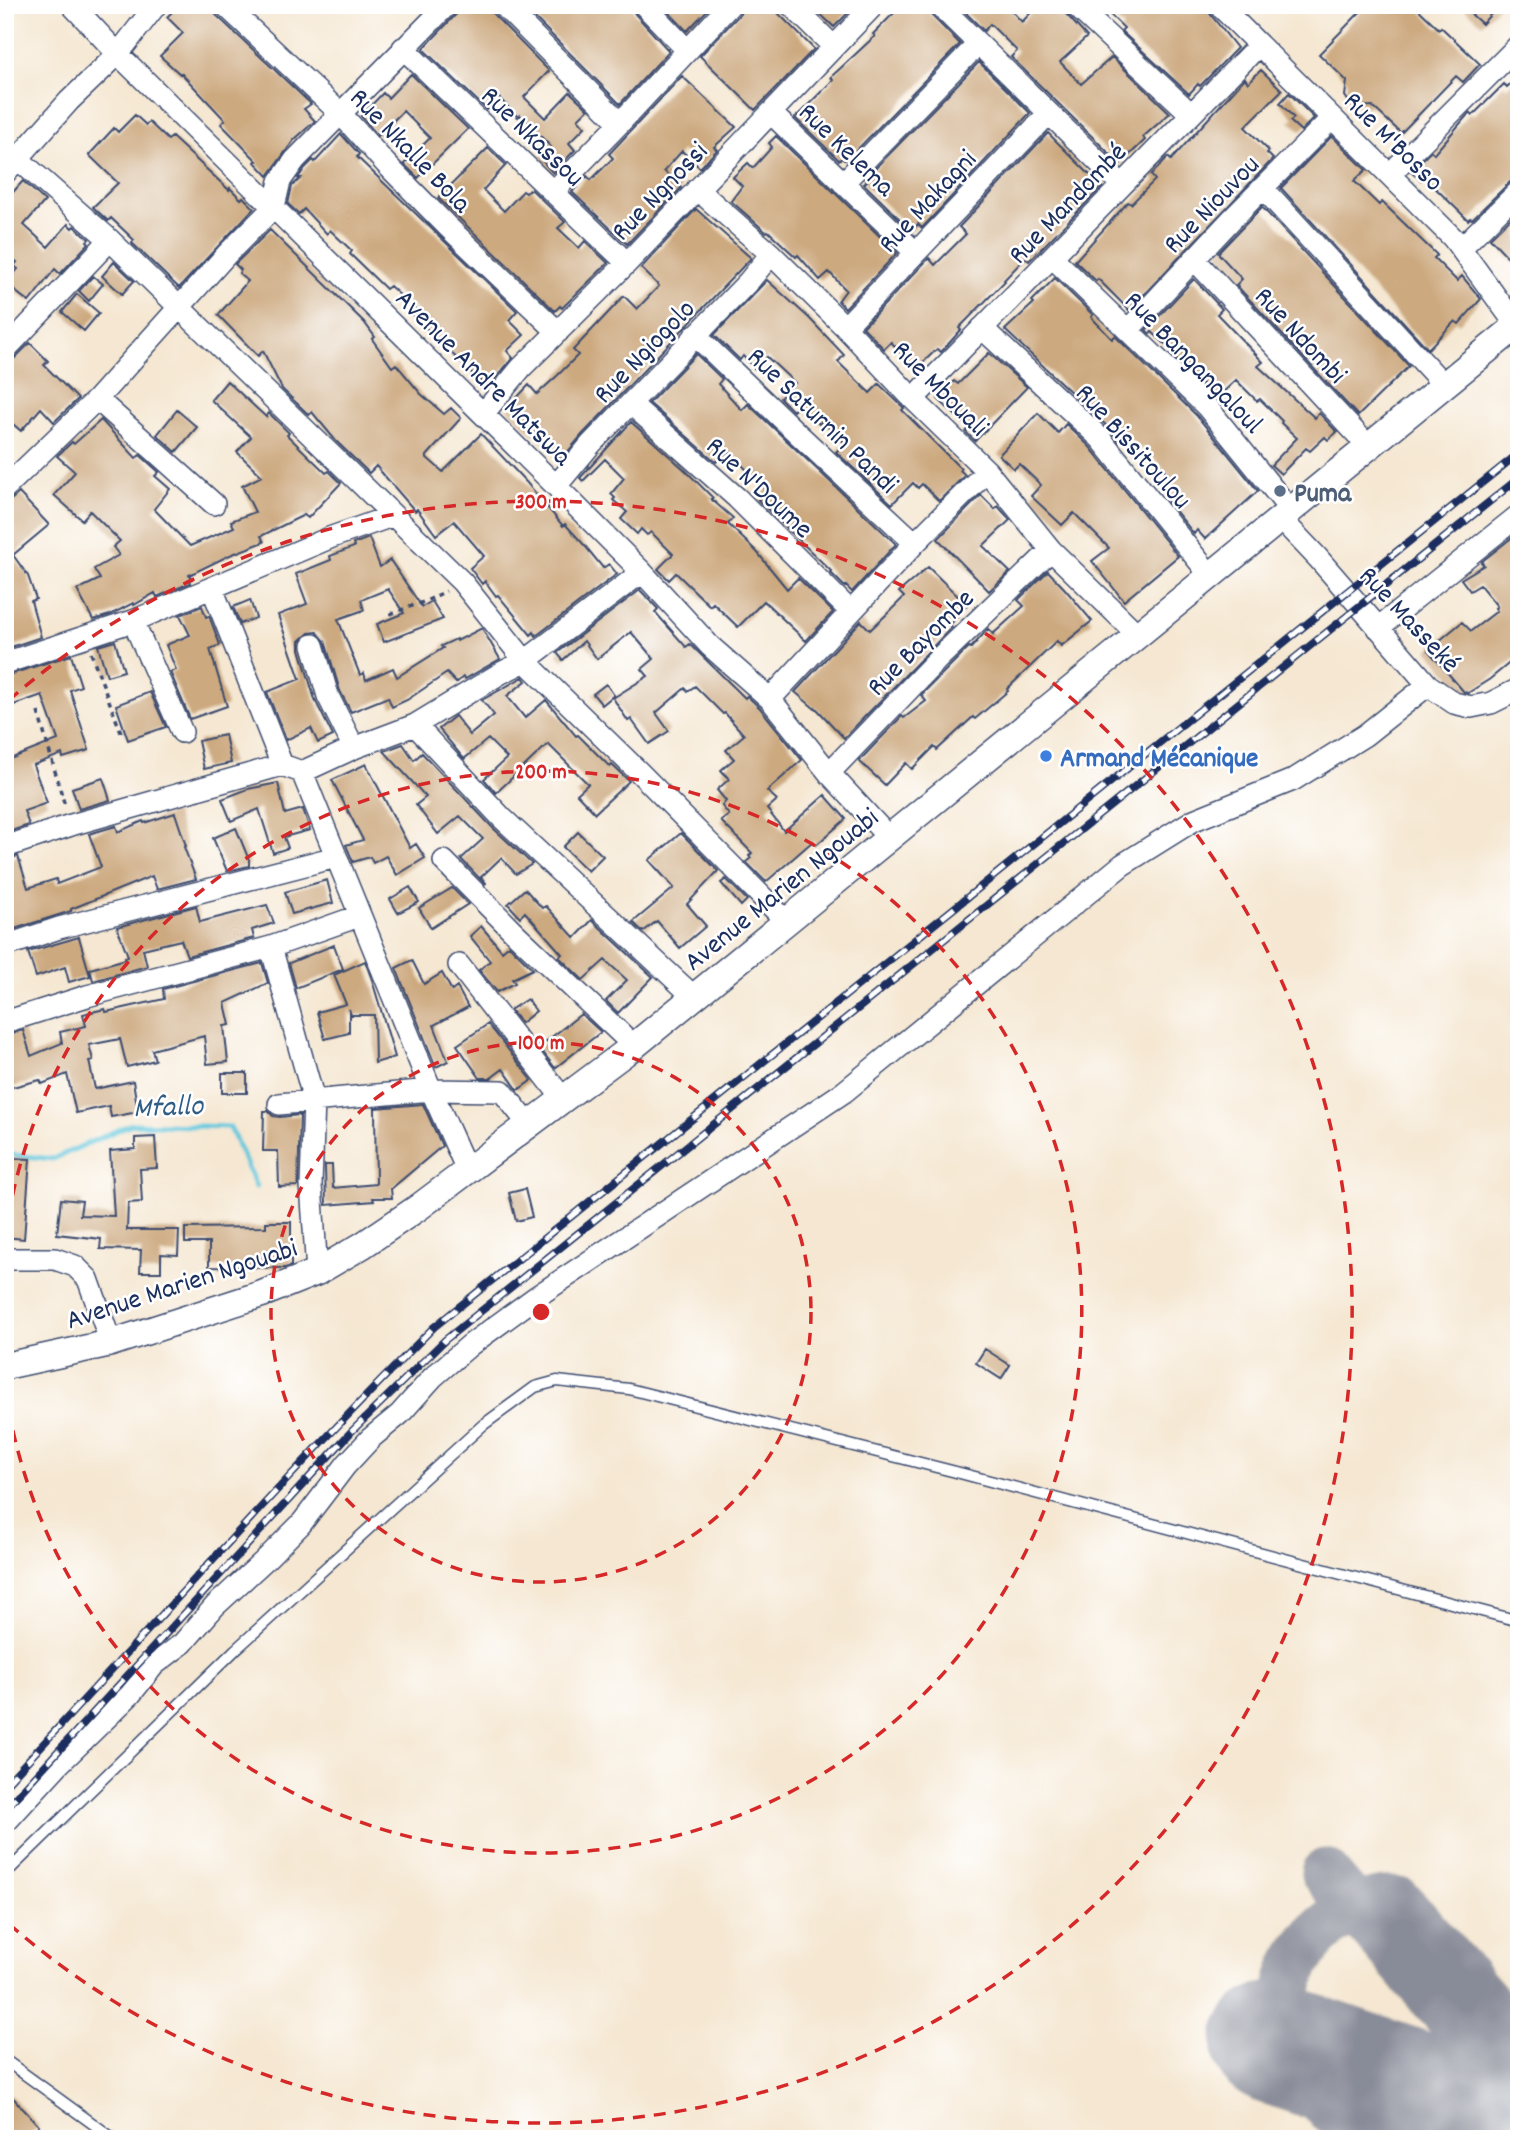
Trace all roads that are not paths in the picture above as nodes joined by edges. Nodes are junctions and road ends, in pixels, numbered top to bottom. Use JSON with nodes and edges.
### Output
{"nodes":[{"id":1,"x":72,"y":5,"type":"edge"},
{"id":2,"x":156,"y":5,"type":"edge"},
{"id":3,"x":225,"y":5,"type":"edge"},
{"id":4,"x":447,"y":5,"type":"edge"},
{"id":5,"x":503,"y":5,"type":"edge"},
{"id":6,"x":644,"y":5,"type":"edge"},
{"id":7,"x":730,"y":5,"type":"edge"},
{"id":8,"x":791,"y":5,"type":"edge"},
{"id":9,"x":939,"y":5,"type":"edge"},
{"id":10,"x":1075,"y":5,"type":"edge"},
{"id":11,"x":1219,"y":5,"type":"edge"},
{"id":12,"x":869,"y":7,"type":"edge"},
{"id":13,"x":978,"y":44,"type":"junction"},
{"id":14,"x":1259,"y":45,"type":"junction"},
{"id":15,"x":1519,"y":45,"type":"edge"},
{"id":16,"x":834,"y":47,"type":"junction"},
{"id":17,"x":403,"y":48,"type":"junction"},
{"id":18,"x":687,"y":50,"type":"junction"},
{"id":19,"x":118,"y":54,"type":"junction"},
{"id":20,"x":771,"y":113,"type":"junction"},
{"id":21,"x":1049,"y":113,"type":"junction"},
{"id":22,"x":341,"y":114,"type":"junction"},
{"id":23,"x":1191,"y":114,"type":"junction"},
{"id":24,"x":1332,"y":118,"type":"junction"},
{"id":25,"x":620,"y":123,"type":"junction"},
{"id":26,"x":12,"y":166,"type":"edge"},
{"id":27,"x":1390,"y":174,"type":"junction"},
{"id":28,"x":843,"y":183,"type":"junction"},
{"id":29,"x":1122,"y":185,"type":"junction"},
{"id":30,"x":1263,"y":188,"type":"junction"},
{"id":31,"x":697,"y":189,"type":"junction"},
{"id":32,"x":1519,"y":191,"type":"edge"},
{"id":33,"x":553,"y":192,"type":"junction"},
{"id":34,"x":274,"y":207,"type":"junction"},
{"id":35,"x":110,"y":240,"type":"junction"},
{"id":36,"x":1461,"y":248,"type":"junction"},
{"id":37,"x":915,"y":252,"type":"junction"},
{"id":38,"x":771,"y":254,"type":"junction"},
{"id":39,"x":1052,"y":257,"type":"junction"},
{"id":40,"x":1194,"y":259,"type":"junction"},
{"id":41,"x":626,"y":263,"type":"junction"},
{"id":42,"x":180,"y":308,"type":"junction"},
{"id":43,"x":1518,"y":325,"type":"edge"},
{"id":44,"x":845,"y":327,"type":"junction"},
{"id":45,"x":982,"y":328,"type":"junction"},
{"id":46,"x":1129,"y":329,"type":"junction"},
{"id":47,"x":558,"y":332,"type":"junction"},
{"id":48,"x":695,"y":335,"type":"junction"},
{"id":49,"x":5,"y":350,"type":"edge"},
{"id":50,"x":1444,"y":385,"type":"junction"},
{"id":51,"x":97,"y":399,"type":"junction"},
{"id":52,"x":913,"y":399,"type":"junction"},
{"id":53,"x":631,"y":404,"type":"junction"},
{"id":54,"x":483,"y":414,"type":"junction"},
{"id":55,"x":1369,"y":447,"type":"junction"},
{"id":56,"x":987,"y":471,"type":"junction"},
{"id":57,"x":556,"y":486,"type":"junction"},
{"id":58,"x":5,"y":488,"type":"edge"},
{"id":59,"x":214,"y":504,"type":"dead end"},
{"id":60,"x":1286,"y":515,"type":"junction"},
{"id":61,"x":1519,"y":515,"type":"edge"},
{"id":62,"x":392,"y":516,"type":"junction"},
{"id":63,"x":915,"y":543,"type":"junction"},
{"id":64,"x":1051,"y":550,"type":"junction"},
{"id":65,"x":642,"y":572,"type":"junction"},
{"id":66,"x":1210,"y":575,"type":"junction"},
{"id":67,"x":212,"y":588,"type":"junction"},
{"id":68,"x":851,"y":612,"type":"junction"},
{"id":69,"x":133,"y":621,"type":"junction"},
{"id":70,"x":1378,"y":628,"type":"junction"},
{"id":71,"x":1138,"y":635,"type":"junction"},
{"id":72,"x":313,"y":645,"type":"dead end"},
{"id":73,"x":525,"y":661,"type":"junction"},
{"id":74,"x":5,"y":663,"type":"edge"},
{"id":75,"x":1428,"y":685,"type":"junction"},
{"id":76,"x":1519,"y":689,"type":"edge"},
{"id":77,"x":770,"y":699,"type":"junction"},
{"id":78,"x":415,"y":725,"type":"junction"},
{"id":79,"x":182,"y":732,"type":"dead end"},
{"id":80,"x":354,"y":748,"type":"junction"},
{"id":81,"x":292,"y":768,"type":"junction"},
{"id":82,"x":830,"y":774,"type":"junction"},
{"id":83,"x":890,"y":839,"type":"junction"},
{"id":84,"x":5,"y":847,"type":"edge"},
{"id":85,"x":336,"y":857,"type":"junction"},
{"id":86,"x":444,"y":861,"type":"dead end"},
{"id":87,"x":359,"y":916,"type":"junction"},
{"id":88,"x":787,"y":922,"type":"junction"},
{"id":89,"x":5,"y":946,"type":"edge"},
{"id":90,"x":271,"y":947,"type":"junction"},
{"id":91,"x":459,"y":965,"type":"dead end"},
{"id":92,"x":694,"y":998,"type":"junction"},
{"id":93,"x":5,"y":1022,"type":"edge"},
{"id":94,"x":634,"y":1046,"type":"junction"},
{"id":95,"x":431,"y":1090,"type":"junction"},
{"id":96,"x":314,"y":1100,"type":"junction"},
{"id":97,"x":564,"y":1100,"type":"junction"},
{"id":98,"x":279,"y":1104,"type":"dead end"},
{"id":99,"x":530,"y":1126,"type":"junction"},
{"id":100,"x":468,"y":1172,"type":"junction"},
{"id":101,"x":5,"y":1259,"type":"edge"},
{"id":102,"x":317,"y":1272,"type":"junction"},
{"id":103,"x":111,"y":1343,"type":"junction"},
{"id":104,"x":5,"y":1366,"type":"edge"},
{"id":105,"x":1519,"y":1621,"type":"edge"},
{"id":106,"x":5,"y":1823,"type":"edge"},
{"id":107,"x":5,"y":1874,"type":"edge"},
{"id":108,"x":5,"y":2060,"type":"edge"},
{"id":109,"x":114,"y":2139,"type":"edge"}],
"edges":[{"from":1,"to":19,"type":"street","name":"Avenue Andre Matswa"},
{"from":2,"to":19,"type":"street"},
{"from":3,"to":22,"type":"street","name":"Rue Nkalle Bola"},
{"from":4,"to":17,"type":"street"},
{"from":5,"to":25,"type":"street"},
{"from":6,"to":18,"type":"street"},
{"from":7,"to":18,"type":"street"},
{"from":8,"to":16,"type":"street"},
{"from":9,"to":13,"type":"street"},
{"from":10,"to":23,"type":"street"},
{"from":11,"to":14,"type":"street","name":"Rue M'Bosso"},
{"from":12,"to":16,"type":"street","name":"Rue Ngnossi"},
{"from":13,"to":21,"type":"street"},
{"from":13,"to":28,"type":"street"},
{"from":14,"to":23,"type":"street","name":"Rue Mandombé"},
{"from":14,"to":24,"type":"street","name":"Rue M'Bosso"},
{"from":15,"to":27,"type":"street"},
{"from":16,"to":20,"type":"street","name":"Rue Ngnossi"},
{"from":17,"to":22,"type":"street"},
{"from":17,"to":33,"type":"street","name":"Rue Nkassou"},
{"from":18,"to":25,"type":"street"},
{"from":19,"to":26,"type":"street"},
{"from":19,"to":34,"type":"street","name":"Avenue Andre Matswa"},
{"from":20,"to":28,"type":"street","name":"Rue Kelema"},
{"from":20,"to":31,"type":"street","name":"Rue Ngnossi"},
{"from":21,"to":29,"type":"street"},
{"from":21,"to":37,"type":"street","name":"Rue Makagni"},
{"from":22,"to":34,"type":"street"},
{"from":22,"to":47,"type":"street","name":"Rue Nkalle Bola"},
{"from":23,"to":29,"type":"street","name":"Rue Mandombé"},
{"from":24,"to":27,"type":"street","name":"Rue M'Bosso"},
{"from":24,"to":30,"type":"street","name":"Rue Niouvou"},
{"from":25,"to":33,"type":"street"},
{"from":26,"to":35,"type":"street"},
{"from":27,"to":36,"type":"street","name":"Rue M'Bosso"},
{"from":28,"to":37,"type":"street","name":"Rue Kelema"},
{"from":29,"to":39,"type":"street","name":"Rue Mandombé"},
{"from":30,"to":40,"type":"street","name":"Rue Niouvou"},
{"from":30,"to":50,"type":"street"},
{"from":31,"to":38,"type":"street","name":"Rue Mbouali"},
{"from":31,"to":41,"type":"street","name":"Rue Ngnossi"},
{"from":32,"to":36,"type":"street"},
{"from":33,"to":41,"type":"street","name":"Rue Nkassou"},
{"from":34,"to":42,"type":"street"},
{"from":34,"to":54,"type":"street","name":"Avenue Andre Matswa"},
{"from":35,"to":42,"type":"street"},
{"from":35,"to":49,"type":"street"},
{"from":36,"to":43,"type":"street","name":"Rue M'Bosso"},
{"from":37,"to":44,"type":"street","name":"Rue Makagni"},
{"from":38,"to":44,"type":"street","name":"Rue Mbouali"},
{"from":38,"to":48,"type":"street","name":"Rue Ngiogolo"},
{"from":39,"to":45,"type":"street","name":"Rue Mandombé"},
{"from":39,"to":46,"type":"street","name":"Rue Bangangaloul"},
{"from":40,"to":46,"type":"street","name":"Rue Niouvou"},
{"from":40,"to":55,"type":"street","name":"Rue Ndombi"},
{"from":41,"to":47,"type":"street","name":"Rue Ngnossi"},
{"from":42,"to":51,"type":"street"},
{"from":42,"to":62,"type":"street"},
{"from":43,"to":50,"type":"street","name":"Avenue Marien Ngouabi"},
{"from":44,"to":52,"type":"street","name":"Rue Mbouali"},
{"from":45,"to":52,"type":"street","name":"Rue Mandombé"},
{"from":45,"to":66,"type":"street","name":"Rue Bissitoulou"},
{"from":46,"to":60,"type":"street","name":"Rue Bangangaloul"},
{"from":47,"to":54,"type":"street","name":"Rue Ngnossi"},
{"from":48,"to":53,"type":"street","name":"Rue Ngiogolo"},
{"from":48,"to":63,"type":"street","name":"Rue Saturnin Pandi"},
{"from":50,"to":55,"type":"street","name":"Avenue Marien Ngouabi"},
{"from":51,"to":58,"type":"street"},
{"from":51,"to":59,"type":"street"},
{"from":52,"to":56,"type":"street","name":"Rue Mbouali"},
{"from":53,"to":57,"type":"street","name":"Rue Ngiogolo"},
{"from":53,"to":68,"type":"street","name":"Rue N'Doume"},
{"from":54,"to":57,"type":"street","name":"Avenue Andre Matswa"},
{"from":55,"to":60,"type":"street","name":"Avenue Marien Ngouabi"},
{"from":56,"to":63,"type":"street"},
{"from":56,"to":64,"type":"street","name":"Rue Mbouali"},
{"from":57,"to":65,"type":"street","name":"Avenue Andre Matswa"},
{"from":60,"to":66,"type":"street","name":"Avenue Marien Ngouabi"},
{"from":60,"to":70,"type":"street","name":"Rue Masseké"},
{"from":61,"to":70,"type":"street"},
{"from":62,"to":67,"type":"street"},
{"from":62,"to":73,"type":"street"},
{"from":63,"to":68,"type":"street"},
{"from":64,"to":71,"type":"street","name":"Rue Mbouali"},
{"from":64,"to":82,"type":"street","name":"Rue Bayombe"},
{"from":65,"to":73,"type":"street"},
{"from":65,"to":77,"type":"street","name":"Avenue Andre Matswa"},
{"from":66,"to":71,"type":"street","name":"Avenue Marien Ngouabi"},
{"from":67,"to":69,"type":"street"},
{"from":67,"to":81,"type":"street"},
{"from":68,"to":77,"type":"street"},
{"from":69,"to":74,"type":"street"},
{"from":69,"to":79,"type":"street"},
{"from":70,"to":75,"type":"street","name":"Rue Masseké"},
{"from":71,"to":83,"type":"street","name":"Avenue Marien Ngouabi"},
{"from":72,"to":80,"type":"street"},
{"from":73,"to":78,"type":"street"},
{"from":73,"to":88,"type":"street"},
{"from":75,"to":76,"type":"street","name":"Rue Masseké"},
{"from":75,"to":106,"type":"street"},
{"from":77,"to":82,"type":"street","name":"Avenue Andre Matswa"},
{"from":78,"to":80,"type":"street"},
{"from":78,"to":92,"type":"street"},
{"from":80,"to":81,"type":"street"},
{"from":81,"to":84,"type":"street"},
{"from":81,"to":85,"type":"street"},
{"from":82,"to":83,"type":"street","name":"Avenue Andre Matswa"},
{"from":83,"to":88,"type":"street","name":"Avenue Marien Ngouabi"},
{"from":85,"to":87,"type":"street"},
{"from":85,"to":89,"type":"street"},
{"from":86,"to":94,"type":"street"},
{"from":87,"to":90,"type":"street"},
{"from":87,"to":95,"type":"street"},
{"from":88,"to":92,"type":"street","name":"Avenue Marien Ngouabi"},
{"from":90,"to":93,"type":"street"},
{"from":90,"to":96,"type":"street"},
{"from":91,"to":97,"type":"street"},
{"from":92,"to":94,"type":"street","name":"Avenue Marien Ngouabi"},
{"from":94,"to":97,"type":"street","name":"Avenue Marien Ngouabi"},
{"from":95,"to":96,"type":"street"},
{"from":95,"to":99,"type":"street"},
{"from":95,"to":100,"type":"street"},
{"from":96,"to":98,"type":"street"},
{"from":96,"to":102,"type":"street"},
{"from":97,"to":99,"type":"street","name":"Avenue Marien Ngouabi"},
{"from":99,"to":100,"type":"street","name":"Avenue Marien Ngouabi"},
{"from":100,"to":102,"type":"street","name":"Avenue Marien Ngouabi"},
{"from":101,"to":103,"type":"street"},
{"from":102,"to":103,"type":"street","name":"Avenue Marien Ngouabi"},
{"from":103,"to":104,"type":"street","name":"Avenue Marien Ngouabi"},
{"from":105,"to":107,"type":"lane"},
{"from":108,"to":109,"type":"lane"}]}
